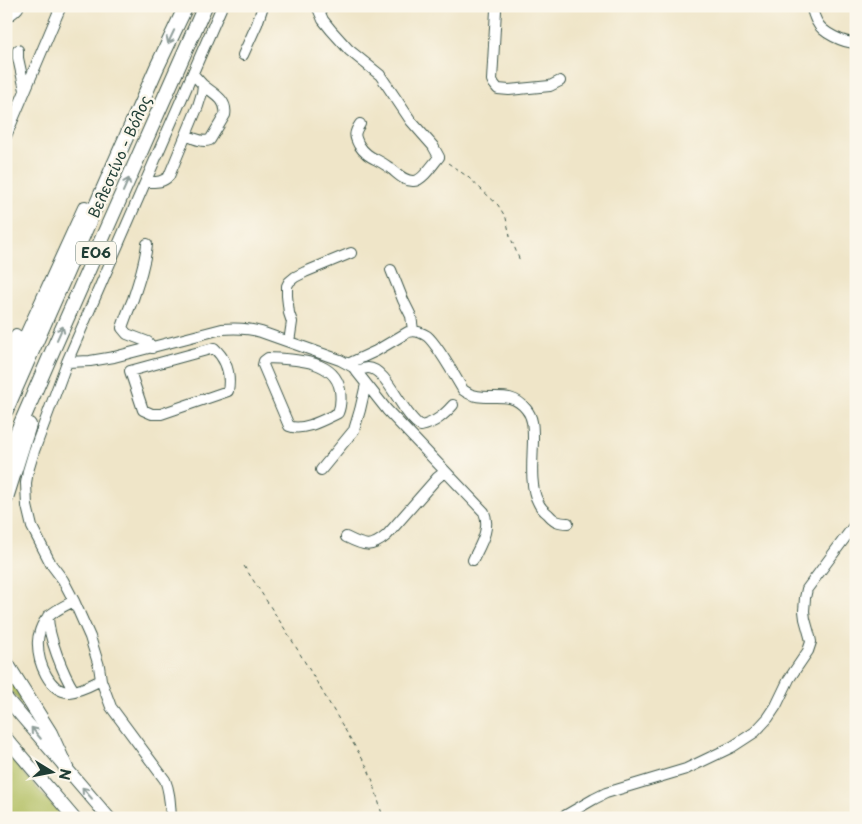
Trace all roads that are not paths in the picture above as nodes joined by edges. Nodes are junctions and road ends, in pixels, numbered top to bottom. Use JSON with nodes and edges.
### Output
{"nodes":[{"id":1,"x":18,"y":6,"type":"edge"},
{"id":2,"x":61,"y":6,"type":"edge"},
{"id":3,"x":186,"y":6,"type":"edge"},
{"id":4,"x":205,"y":6,"type":"edge"},
{"id":5,"x":222,"y":6,"type":"edge"},
{"id":6,"x":263,"y":6,"type":"edge"},
{"id":7,"x":317,"y":6,"type":"edge"},
{"id":8,"x":496,"y":6,"type":"edge"},
{"id":9,"x":812,"y":6,"type":"edge"},
{"id":10,"x":6,"y":18,"type":"edge"},
{"id":11,"x":856,"y":43,"type":"edge"},
{"id":12,"x":18,"y":50,"type":"dead end"},
{"id":13,"x":243,"y":55,"type":"dead end"},
{"id":14,"x":157,"y":67,"type":"junction"},
{"id":15,"x":193,"y":74,"type":"junction"},
{"id":16,"x":560,"y":82,"type":"dead end"},
{"id":17,"x":203,"y":84,"type":"junction"},
{"id":18,"x":26,"y":90,"type":"junction"},
{"id":19,"x":360,"y":124,"type":"dead end"},
{"id":20,"x":186,"y":135,"type":"junction"},
{"id":21,"x":6,"y":136,"type":"edge"},
{"id":22,"x":146,"y":182,"type":"junction"},
{"id":23,"x":147,"y":244,"type":"dead end"},
{"id":24,"x":351,"y":253,"type":"dead end"},
{"id":25,"x":391,"y":270,"type":"dead end"},
{"id":26,"x":413,"y":330,"type":"junction"},
{"id":27,"x":16,"y":334,"type":"dead end"},
{"id":28,"x":289,"y":342,"type":"junction"},
{"id":29,"x":152,"y":348,"type":"junction"},
{"id":30,"x":306,"y":348,"type":"junction"},
{"id":31,"x":52,"y":352,"type":"junction"},
{"id":32,"x":6,"y":354,"type":"edge"},
{"id":33,"x":114,"y":357,"type":"junction"},
{"id":34,"x":302,"y":360,"type":"junction"},
{"id":35,"x":67,"y":362,"type":"junction"},
{"id":36,"x":352,"y":368,"type":"junction"},
{"id":37,"x":130,"y":371,"type":"junction"},
{"id":38,"x":6,"y":381,"type":"edge"},
{"id":39,"x":366,"y":384,"type":"junction"},
{"id":40,"x":453,"y":405,"type":"dead end"},
{"id":41,"x":6,"y":410,"type":"edge"},
{"id":42,"x":6,"y":458,"type":"edge"},
{"id":43,"x":321,"y":470,"type":"dead end"},
{"id":44,"x":447,"y":474,"type":"junction"},
{"id":45,"x":6,"y":498,"type":"edge"},
{"id":46,"x":568,"y":523,"type":"dead end"},
{"id":47,"x":856,"y":523,"type":"edge"},
{"id":48,"x":346,"y":537,"type":"dead end"},
{"id":49,"x":473,"y":560,"type":"dead end"},
{"id":50,"x":74,"y":600,"type":"junction"},
{"id":51,"x":48,"y":616,"type":"junction"},
{"id":52,"x":6,"y":663,"type":"edge"},
{"id":53,"x":101,"y":680,"type":"junction"},
{"id":54,"x":74,"y":691,"type":"junction"},
{"id":55,"x":6,"y":698,"type":"edge"},
{"id":56,"x":6,"y":738,"type":"edge"},
{"id":57,"x":66,"y":768,"type":"junction"},
{"id":58,"x":74,"y":818,"type":"edge"},
{"id":59,"x":108,"y":818,"type":"edge"},
{"id":60,"x":171,"y":818,"type":"edge"},
{"id":61,"x":561,"y":818,"type":"edge"}],
"edges":[{"from":1,"to":10,"type":"street"},
{"from":2,"to":18,"type":"street"},
{"from":3,"to":14,"type":"highway","name":"Βελεστίνο - Βόλος","number":"ΕΟ6","one_way":true},
{"from":31,"to":4,"type":"highway","name":"Βελεστίνο - Βόλος","number":"ΕΟ6","one_way":true},
{"from":5,"to":15,"type":"street"},
{"from":6,"to":13,"type":"street"},
{"from":7,"to":19,"type":"street"},
{"from":8,"to":16,"type":"street"},
{"from":9,"to":11,"type":"street"},
{"from":12,"to":18,"type":"street"},
{"from":14,"to":38,"type":"highway"},
{"from":14,"to":41,"type":"highway","name":"Βελεστίνο - Βόλος","number":"ΕΟ6"},
{"from":15,"to":17,"type":"street"},
{"from":15,"to":22,"type":"street"},
{"from":17,"to":20,"type":"street"},
{"from":17,"to":20,"type":"street"},
{"from":18,"to":21,"type":"street"},
{"from":20,"to":22,"type":"street"},
{"from":22,"to":35,"type":"street"},
{"from":23,"to":29,"type":"street"},
{"from":24,"to":28,"type":"street"},
{"from":25,"to":26,"type":"street"},
{"from":26,"to":36,"type":"street"},
{"from":26,"to":46,"type":"street"},
{"from":27,"to":32,"type":"street"},
{"from":28,"to":29,"type":"street"},
{"from":28,"to":30,"type":"street"},
{"from":29,"to":33,"type":"street"},
{"from":30,"to":34,"type":"street"},
{"from":30,"to":36,"type":"street"},
{"from":31,"to":42,"type":"highway","name":"Βελεστίνο - Βόλος","number":"ΕΟ6"},
{"from":31,"to":45,"type":"highway"},
{"from":33,"to":35,"type":"street"},
{"from":33,"to":37,"type":"street"},
{"from":34,"to":34,"type":"street"},
{"from":35,"to":50,"type":"street"},
{"from":36,"to":39,"type":"street"},
{"from":36,"to":40,"type":"street"},
{"from":37,"to":37,"type":"street"},
{"from":39,"to":43,"type":"street"},
{"from":39,"to":44,"type":"street"},
{"from":44,"to":48,"type":"street"},
{"from":44,"to":49,"type":"street"},
{"from":47,"to":61,"type":"street"},
{"from":50,"to":51,"type":"street"},
{"from":50,"to":53,"type":"street"},
{"from":51,"to":54,"type":"street"},
{"from":51,"to":54,"type":"street"},
{"from":52,"to":57,"type":"highway"},
{"from":53,"to":54,"type":"street"},
{"from":53,"to":60,"type":"street"},
{"from":57,"to":55,"type":"main road","one_way":true},
{"from":56,"to":58,"type":"main road"},
{"from":59,"to":57,"type":"main road","one_way":true}]}
